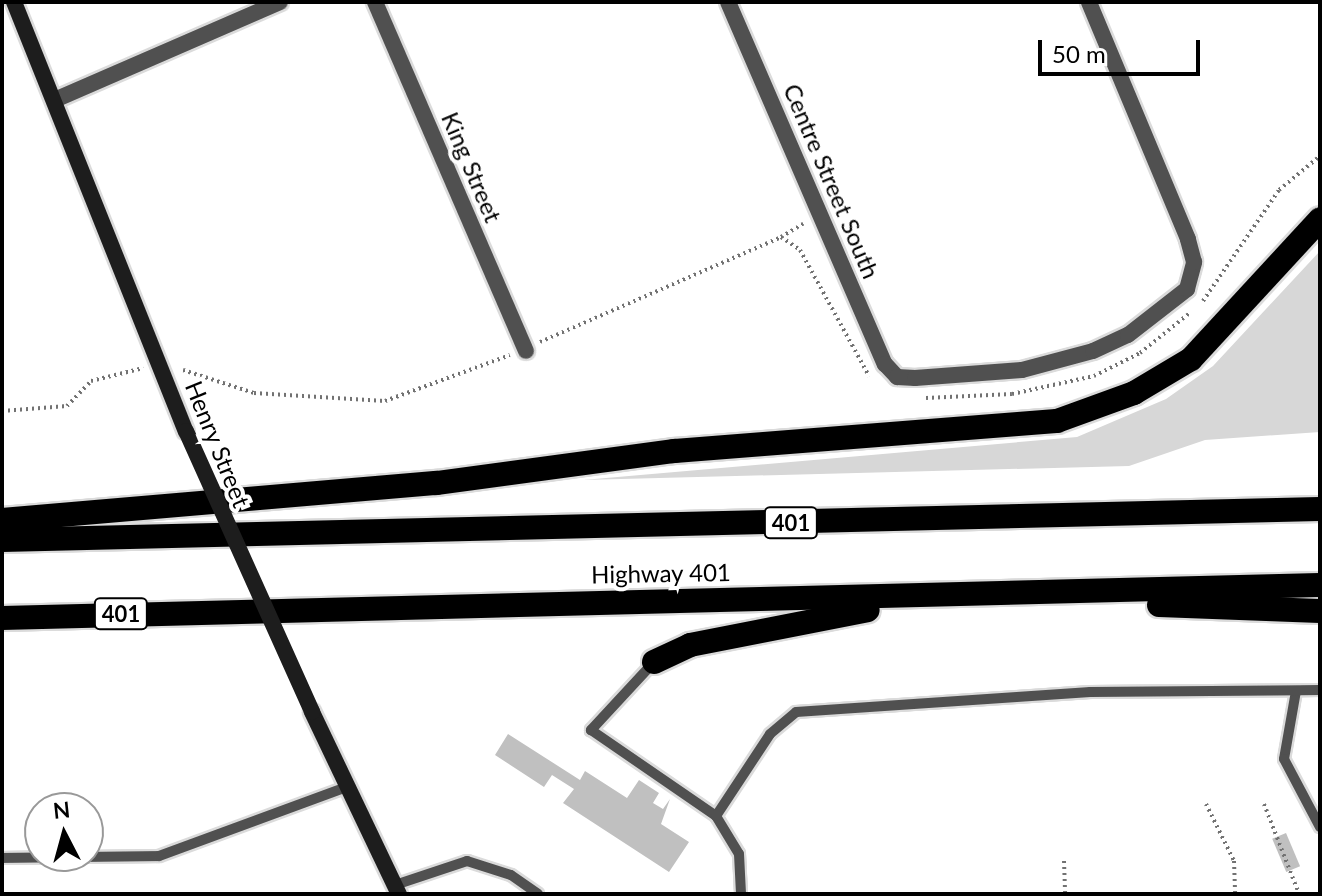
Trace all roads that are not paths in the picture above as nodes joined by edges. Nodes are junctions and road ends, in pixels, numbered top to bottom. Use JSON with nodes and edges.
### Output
{"nodes":[{"id":1,"x":14,"y":2,"type":"edge"},
{"id":2,"x":280,"y":2,"type":"edge"},
{"id":3,"x":375,"y":2,"type":"edge"},
{"id":4,"x":728,"y":2,"type":"edge"},
{"id":5,"x":1089,"y":2,"type":"edge"},
{"id":6,"x":57,"y":99,"type":"junction"},
{"id":7,"x":1320,"y":219,"type":"edge"},
{"id":8,"x":526,"y":351,"type":"road end"},
{"id":9,"x":1320,"y":507,"type":"edge"},
{"id":10,"x":2,"y":520,"type":"edge"},
{"id":11,"x":2,"y":540,"type":"edge"},
{"id":12,"x":1320,"y":585,"type":"edge"},
{"id":13,"x":937,"y":598,"type":"junction"},
{"id":14,"x":1320,"y":611,"type":"edge"},
{"id":15,"x":2,"y":618,"type":"edge"},
{"id":16,"x":654,"y":662,"type":"joint"},
{"id":17,"x":1320,"y":690,"type":"edge"},
{"id":18,"x":1296,"y":691,"type":"junction"},
{"id":19,"x":347,"y":787,"type":"junction"},
{"id":20,"x":716,"y":816,"type":"junction"},
{"id":21,"x":1320,"y":827,"type":"edge"},
{"id":22,"x":2,"y":858,"type":"edge"},
{"id":23,"x":397,"y":890,"type":"edge"},
{"id":24,"x":538,"y":894,"type":"edge"},
{"id":25,"x":741,"y":894,"type":"edge"}],
"edges":[{"from":1,"to":6,"type":"main road","name":"Henry Street"},
{"from":2,"to":6,"type":"street"},
{"from":3,"to":8,"type":"street","name":"King Street"},
{"from":4,"to":5,"type":"street","name":"Centre Street South"},
{"from":6,"to":19,"type":"main road","name":"Henry Street","bridge":true},
{"from":7,"to":10,"type":"highway"},
{"from":9,"to":11,"type":"highway","name":"Highway 401","number":"401"},
{"from":12,"to":13,"type":"highway","name":"Highway 401","number":"401"},
{"from":13,"to":14,"type":"highway"},
{"from":13,"to":15,"type":"highway","name":"Highway 401","number":"401"},
{"from":13,"to":16,"type":"highway"},
{"from":16,"to":20,"type":"lane"},
{"from":17,"to":18,"type":"lane"},
{"from":18,"to":20,"type":"lane"},
{"from":18,"to":21,"type":"lane"},
{"from":19,"to":22,"type":"lane"},
{"from":19,"to":23,"type":"main road","name":"Henry Street"},
{"from":20,"to":25,"type":"lane"},
{"from":23,"to":24,"type":"lane"}]}
